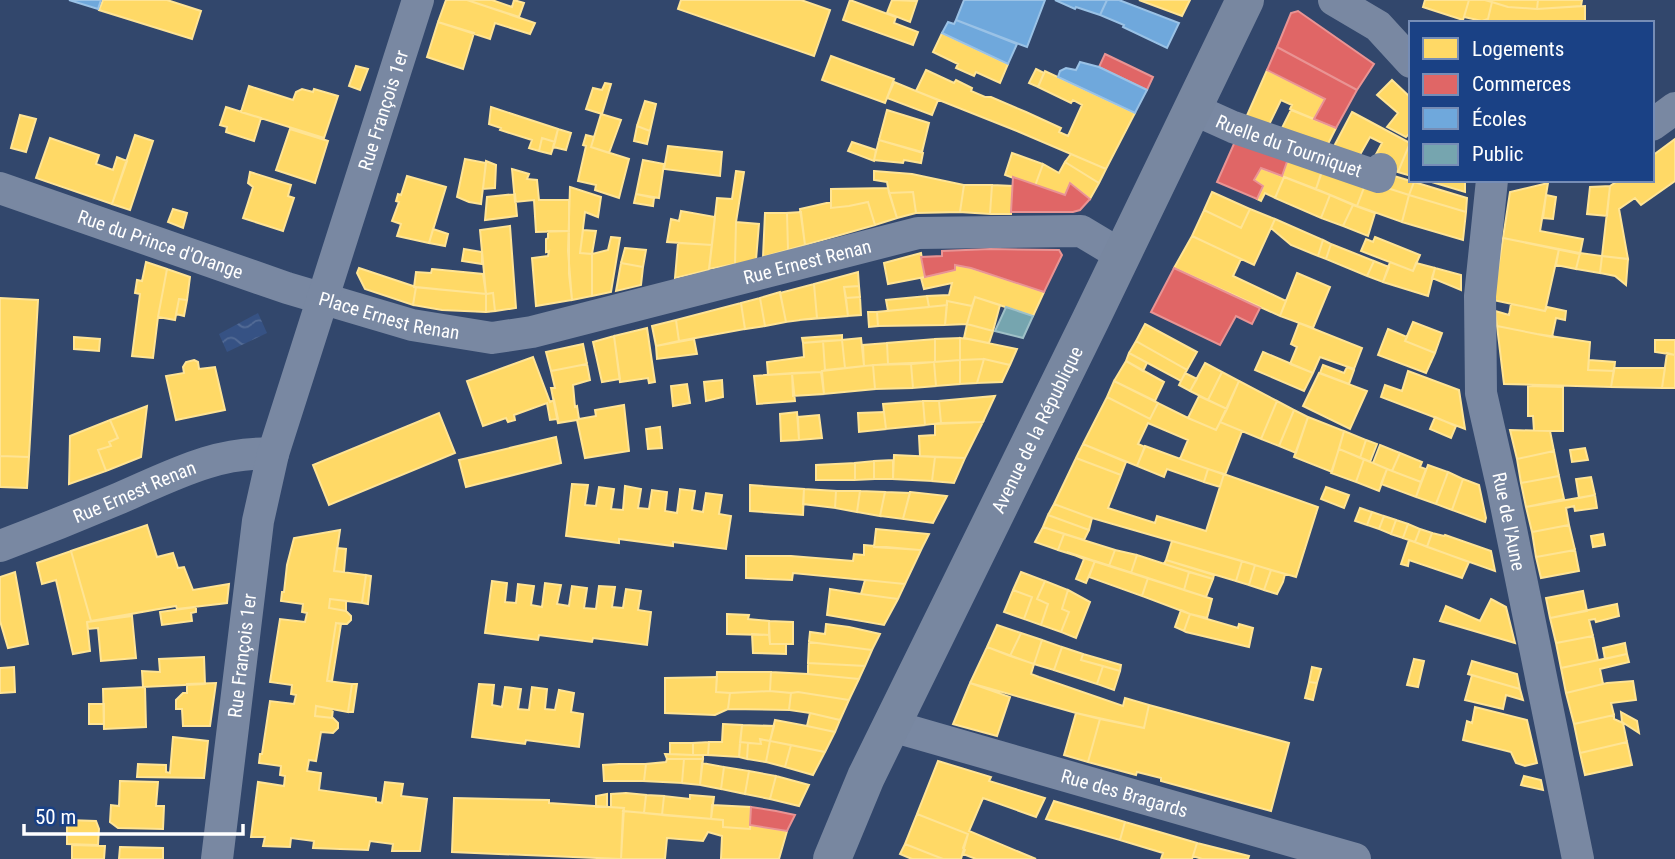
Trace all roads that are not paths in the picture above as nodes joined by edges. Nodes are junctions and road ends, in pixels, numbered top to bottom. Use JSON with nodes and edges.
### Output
{"nodes":[{"id":1,"x":418,"y":0,"type":"edge"},
{"id":2,"x":1245,"y":0,"type":"edge"},
{"id":3,"x":1334,"y":0,"type":"edge"},
{"id":4,"x":1409,"y":60,"type":"edge"},
{"id":5,"x":1675,"y":108,"type":"edge"},
{"id":6,"x":1193,"y":109,"type":"junction"},
{"id":7,"x":1654,"y":124,"type":"edge"},
{"id":8,"x":1381,"y":169,"type":"dead end"},
{"id":9,"x":1492,"y":182,"type":"edge"},
{"id":10,"x":0,"y":188,"type":"edge"},
{"id":11,"x":1121,"y":255,"type":"junction"},
{"id":12,"x":321,"y":300,"type":"junction"},
{"id":13,"x":492,"y":338,"type":"joint"},
{"id":14,"x":272,"y":454,"type":"junction"},
{"id":15,"x":0,"y":546,"type":"edge"},
{"id":16,"x":892,"y":726,"type":"junction"},
{"id":17,"x":218,"y":859,"type":"edge"},
{"id":18,"x":832,"y":859,"type":"edge"},
{"id":19,"x":1355,"y":859,"type":"edge"},
{"id":20,"x":1578,"y":859,"type":"edge"}],
"edges":[{"from":1,"to":12,"type":"street","name":"Rue François 1er"},
{"from":2,"to":6,"type":"main road","name":"Avenue de la République"},
{"from":3,"to":4,"type":"street"},
{"from":5,"to":7,"type":"street"},
{"from":6,"to":8,"type":"street","name":"Ruelle du Tourniquet"},
{"from":6,"to":11,"type":"main road","name":"Avenue de la République"},
{"from":9,"to":20,"type":"street","name":"Rue de l'Aune"},
{"from":10,"to":12,"type":"street","name":"Rue du Prince d'Orange"},
{"from":11,"to":13,"type":"street","name":"Rue Ernest Renan"},
{"from":11,"to":16,"type":"main road","name":"Avenue de la République"},
{"from":12,"to":13,"type":"street","name":"Place Ernest Renan"},
{"from":12,"to":14,"type":"street","name":"Place Ernest Renan"},
{"from":14,"to":15,"type":"street","name":"Rue Ernest Renan"},
{"from":14,"to":17,"type":"street","name":"Rue François 1er"},
{"from":16,"to":18,"type":"main road","name":"Avenue de la République"},
{"from":16,"to":19,"type":"street","name":"Rue des Bragards"}]}
